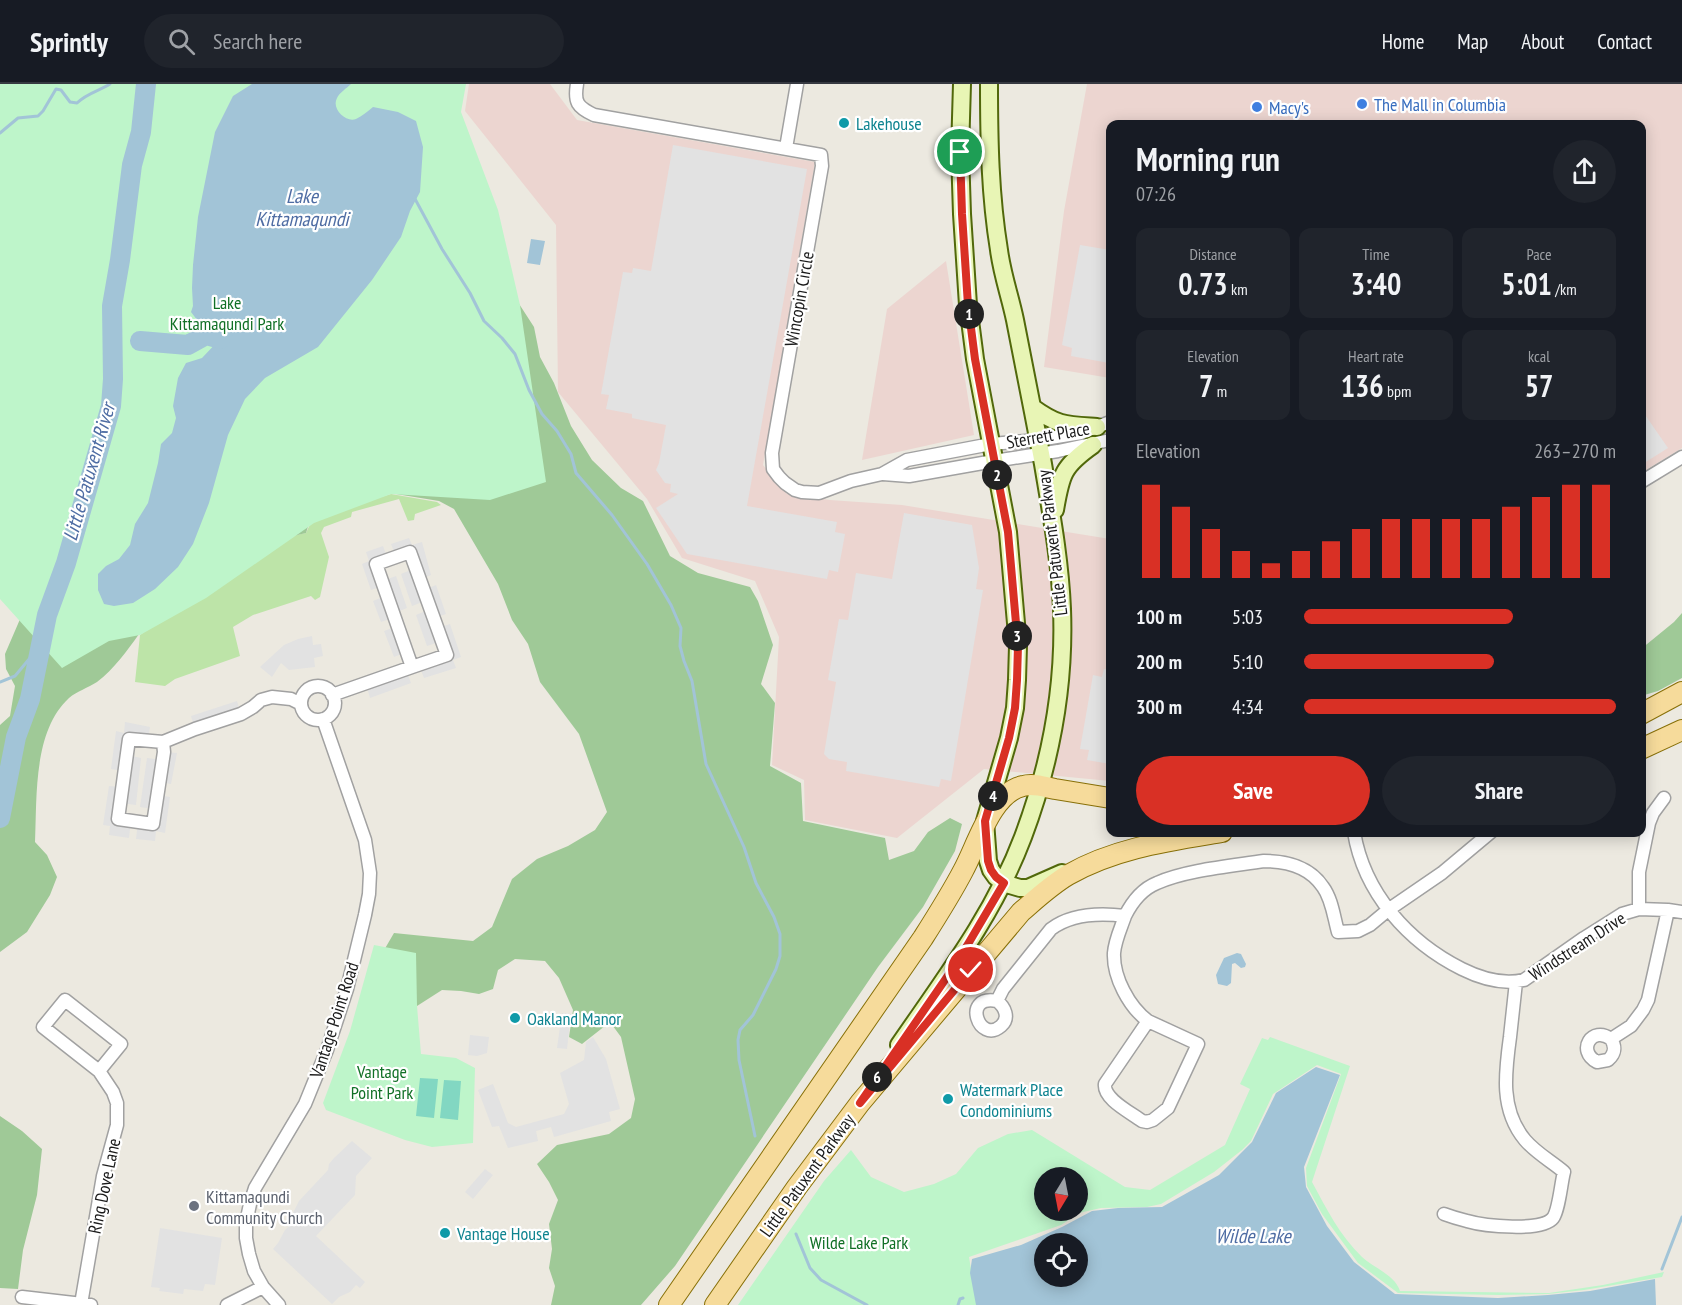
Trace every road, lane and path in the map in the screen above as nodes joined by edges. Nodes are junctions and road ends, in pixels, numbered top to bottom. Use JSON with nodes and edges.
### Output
{"nodes":[{"id":1,"x":577,"y":84,"type":"edge"},
{"id":2,"x":797,"y":84,"type":"edge"},
{"id":3,"x":962,"y":84,"type":"edge"},
{"id":4,"x":989,"y":84,"type":"edge"},
{"id":5,"x":786,"y":148,"type":"junction"},
{"id":6,"x":1032,"y":407,"type":"junction"},
{"id":7,"x":1104,"y":424,"type":"edge"},
{"id":8,"x":1106,"y":441,"type":"edge"},
{"id":9,"x":1093,"y":445,"type":"junction"},
{"id":10,"x":1040,"y":447,"type":"junction"},
{"id":11,"x":992,"y":453,"type":"junction"},
{"id":12,"x":1682,"y":457,"type":"edge"},
{"id":13,"x":778,"y":477,"type":"joint"},
{"id":14,"x":1646,"y":479,"type":"edge"},
{"id":15,"x":1053,"y":522,"type":"junction"},
{"id":16,"x":412,"y":667,"type":"junction"},
{"id":17,"x":1682,"y":692,"type":"edge"},
{"id":18,"x":332,"y":695,"type":"junction"},
{"id":19,"x":301,"y":704,"type":"junction"},
{"id":20,"x":1646,"y":711,"type":"edge"},
{"id":21,"x":323,"y":719,"type":"junction"},
{"id":22,"x":1682,"y":730,"type":"edge"},
{"id":23,"x":163,"y":742,"type":"junction"},
{"id":24,"x":1646,"y":747,"type":"edge"},
{"id":25,"x":1041,"y":786,"type":"junction"},
{"id":26,"x":1106,"y":797,"type":"edge"},
{"id":27,"x":1664,"y":798,"type":"dead end"},
{"id":28,"x":985,"y":821,"type":"junction"},
{"id":29,"x":1196,"y":837,"type":"edge"},
{"id":30,"x":1355,"y":837,"type":"edge"},
{"id":31,"x":1485,"y":837,"type":"edge"},
{"id":32,"x":1089,"y":864,"type":"junction"},
{"id":33,"x":1004,"y":883,"type":"junction"},
{"id":34,"x":1639,"y":909,"type":"junction"},
{"id":35,"x":1388,"y":910,"type":"junction"},
{"id":36,"x":1668,"y":910,"type":"junction"},
{"id":37,"x":1682,"y":912,"type":"edge"},
{"id":38,"x":1125,"y":916,"type":"junction"},
{"id":39,"x":1516,"y":982,"type":"junction"},
{"id":40,"x":998,"y":1001,"type":"dead end"},
{"id":41,"x":1148,"y":1021,"type":"junction"},
{"id":42,"x":1611,"y":1039,"type":"dead end"},
{"id":43,"x":99,"y":1071,"type":"junction"},
{"id":44,"x":860,"y":1103,"type":"junction"},
{"id":45,"x":1444,"y":1214,"type":"dead end"},
{"id":46,"x":263,"y":1287,"type":"junction"},
{"id":47,"x":22,"y":1297,"type":"dead end"},
{"id":48,"x":86,"y":1304,"type":"edge"},
{"id":49,"x":227,"y":1305,"type":"edge"},
{"id":50,"x":279,"y":1305,"type":"edge"},
{"id":51,"x":669,"y":1305,"type":"edge"},
{"id":52,"x":715,"y":1305,"type":"edge"}],
"edges":[{"from":1,"to":5,"type":"street","name":"Wincopin Circle"},
{"from":2,"to":5,"type":"street"},
{"from":3,"to":11,"type":"main road"},
{"from":4,"to":6,"type":"main road","name":"Little Patuxent Parkway"},
{"from":5,"to":13,"type":"street","name":"Wincopin Circle"},
{"from":6,"to":7,"type":"main road"},
{"from":6,"to":10,"type":"main road","name":"Little Patuxent Parkway"},
{"from":7,"to":10,"type":"street","name":"Sterrett Place"},
{"from":8,"to":9,"type":"street","name":"Sterrett Place"},
{"from":9,"to":10,"type":"street","name":"Sterrett Place"},
{"from":9,"to":15,"type":"main road"},
{"from":10,"to":11,"type":"street","name":"Sterrett Place"},
{"from":10,"to":15,"type":"main road","name":"Little Patuxent Parkway"},
{"from":11,"to":13,"type":"street","name":"Sterrett Place"},
{"from":11,"to":28,"type":"main road"},
{"from":12,"to":14,"type":"street"},
{"from":15,"to":25,"type":"main road","name":"Little Patuxent Parkway"},
{"from":16,"to":16,"type":"street"},
{"from":16,"to":18,"type":"street"},
{"from":17,"to":20,"type":"main road"},
{"from":18,"to":19,"type":"street"},
{"from":18,"to":21,"type":"street"},
{"from":19,"to":21,"type":"street"},
{"from":19,"to":23,"type":"street"},
{"from":21,"to":46,"type":"street","name":"Vantage Point Road"},
{"from":22,"to":24,"type":"main road"},
{"from":23,"to":23,"type":"street"},
{"from":25,"to":26,"type":"main road"},
{"from":25,"to":28,"type":"main road"},
{"from":25,"to":33,"type":"main road","name":"Little Patuxent Parkway"},
{"from":27,"to":34,"type":"street"},
{"from":28,"to":33,"type":"main road"},
{"from":28,"to":51,"type":"main road"},
{"from":29,"to":32,"type":"main road"},
{"from":30,"to":35,"type":"street","name":"Windstream Drive"},
{"from":31,"to":35,"type":"street"},
{"from":32,"to":33,"type":"main road"},
{"from":32,"to":44,"type":"main road"},
{"from":33,"to":44,"type":"main road","name":"Little Patuxent Parkway"},
{"from":34,"to":36,"type":"street","name":"Windstream Drive"},
{"from":34,"to":39,"type":"street","name":"Windstream Drive"},
{"from":35,"to":38,"type":"street"},
{"from":35,"to":39,"type":"street","name":"Windstream Drive"},
{"from":36,"to":37,"type":"street","name":"Windstream Drive"},
{"from":36,"to":42,"type":"street"},
{"from":38,"to":40,"type":"street"},
{"from":38,"to":41,"type":"street"},
{"from":39,"to":45,"type":"street"},
{"from":41,"to":41,"type":"street"},
{"from":43,"to":43,"type":"street","name":"Ring Dove Lane"},
{"from":43,"to":48,"type":"street","name":"Ring Dove Lane"},
{"from":44,"to":52,"type":"main road","name":"Little Patuxent Parkway"},
{"from":46,"to":49,"type":"street"},
{"from":46,"to":50,"type":"street","name":"Vantage Point Road"},
{"from":47,"to":48,"type":"street"}]}
